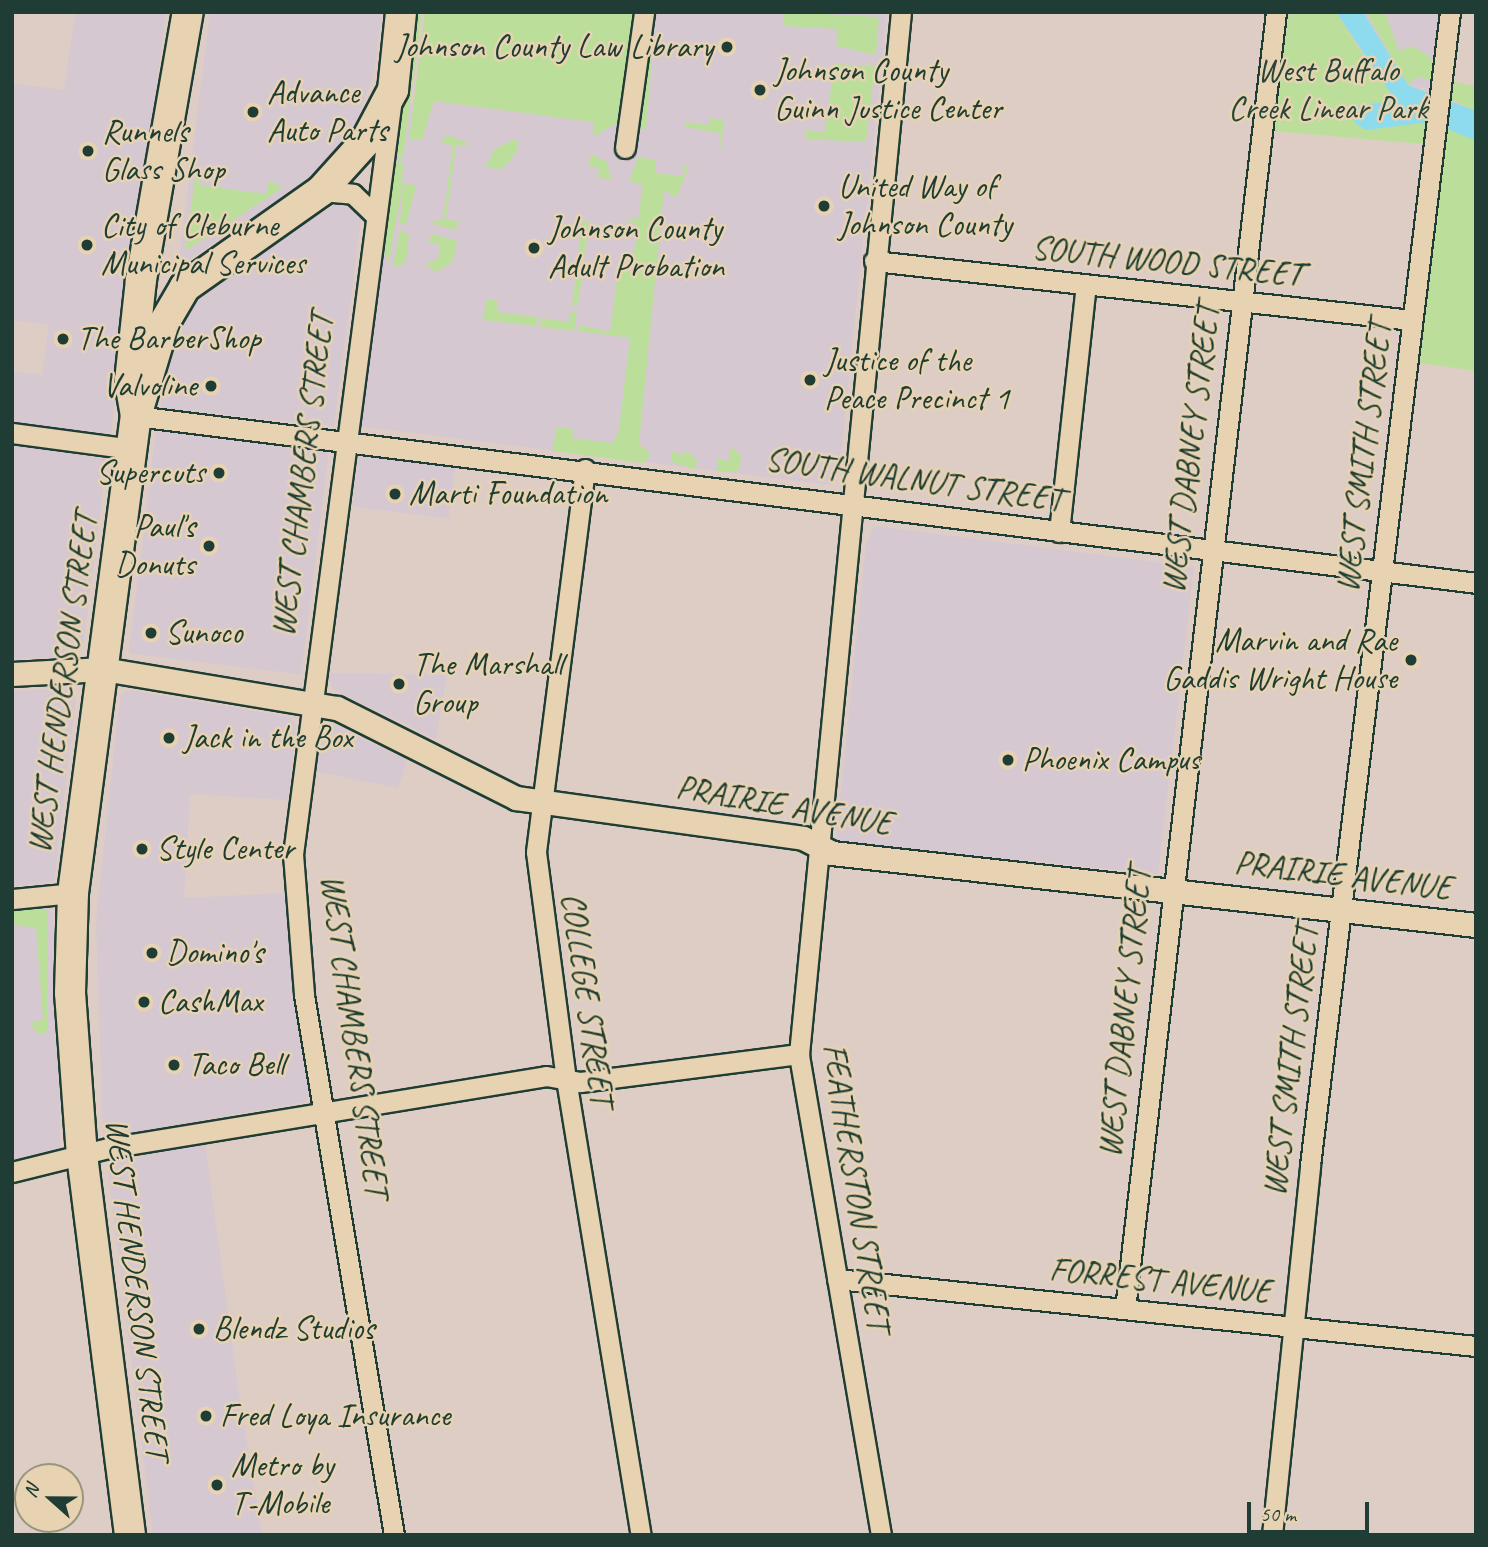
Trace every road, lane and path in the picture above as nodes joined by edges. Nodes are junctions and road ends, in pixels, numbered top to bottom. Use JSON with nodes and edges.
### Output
{"nodes":[{"id":1,"x":188,"y":12,"type":"edge"},
{"id":2,"x":401,"y":12,"type":"edge"},
{"id":3,"x":644,"y":12,"type":"edge"},
{"id":4,"x":901,"y":12,"type":"edge"},
{"id":5,"x":1450,"y":12,"type":"edge"},
{"id":6,"x":1276,"y":13,"type":"edge"},
{"id":7,"x":393,"y":90,"type":"junction"},
{"id":8,"x":625,"y":148,"type":"dead end"},
{"id":9,"x":321,"y":191,"type":"junction"},
{"id":10,"x":373,"y":213,"type":"junction"},
{"id":11,"x":874,"y":261,"type":"junction"},
{"id":12,"x":1086,"y":284,"type":"junction"},
{"id":13,"x":1241,"y":303,"type":"junction"},
{"id":14,"x":1412,"y":320,"type":"junction"},
{"id":15,"x":136,"y":416,"type":"junction"},
{"id":16,"x":12,"y":433,"type":"edge"},
{"id":17,"x":344,"y":442,"type":"junction"},
{"id":18,"x":132,"y":449,"type":"junction"},
{"id":19,"x":586,"y":469,"type":"junction"},
{"id":20,"x":853,"y":504,"type":"junction"},
{"id":21,"x":1059,"y":532,"type":"junction"},
{"id":22,"x":1211,"y":550,"type":"junction"},
{"id":23,"x":1382,"y":573,"type":"junction"},
{"id":24,"x":1476,"y":583,"type":"edge"},
{"id":25,"x":103,"y":669,"type":"junction"},
{"id":26,"x":12,"y":674,"type":"edge"},
{"id":27,"x":310,"y":702,"type":"junction"},
{"id":28,"x":540,"y":802,"type":"junction"},
{"id":29,"x":818,"y":845,"type":"junction"},
{"id":30,"x":1170,"y":890,"type":"junction"},
{"id":31,"x":74,"y":893,"type":"junction"},
{"id":32,"x":12,"y":899,"type":"edge"},
{"id":33,"x":1340,"y":908,"type":"junction"},
{"id":34,"x":1476,"y":925,"type":"edge"},
{"id":35,"x":799,"y":1055,"type":"junction"},
{"id":36,"x":566,"y":1079,"type":"junction"},
{"id":37,"x":323,"y":1111,"type":"junction"},
{"id":38,"x":82,"y":1156,"type":"junction"},
{"id":39,"x":12,"y":1172,"type":"edge"},
{"id":40,"x":837,"y":1279,"type":"junction"},
{"id":41,"x":1125,"y":1309,"type":"junction"},
{"id":42,"x":1293,"y":1326,"type":"junction"},
{"id":43,"x":1476,"y":1346,"type":"edge"},
{"id":44,"x":130,"y":1535,"type":"edge"},
{"id":45,"x":394,"y":1535,"type":"edge"},
{"id":46,"x":641,"y":1535,"type":"edge"},
{"id":47,"x":881,"y":1535,"type":"edge"},
{"id":48,"x":1272,"y":1535,"type":"edge"}],
"edges":[{"from":1,"to":15,"type":"main road","name":"WEST HENDERSON STREET"},
{"from":2,"to":7,"type":"main road","name":"WEST CHAMBERS STREET"},
{"from":3,"to":8,"type":"street"},
{"from":4,"to":11,"type":"street","name":"FEATHERSTON STREET"},
{"from":5,"to":14,"type":"street","name":"WEST SMITH STREET"},
{"from":6,"to":13,"type":"street","name":"WEST DABNEY STREET"},
{"from":7,"to":9,"type":"main road","name":"WEST CHAMBERS STREET"},
{"from":7,"to":10,"type":"street","name":"WEST CHAMBERS STREET"},
{"from":9,"to":10,"type":"street"},
{"from":9,"to":15,"type":"main road","name":"WEST CHAMBERS STREET"},
{"from":10,"to":17,"type":"street","name":"WEST CHAMBERS STREET"},
{"from":11,"to":12,"type":"street","name":"SOUTH WOOD STREET"},
{"from":11,"to":20,"type":"street","name":"FEATHERSTON STREET"},
{"from":12,"to":13,"type":"street","name":"SOUTH WOOD STREET"},
{"from":12,"to":21,"type":"street"},
{"from":13,"to":14,"type":"street","name":"SOUTH WOOD STREET"},
{"from":13,"to":22,"type":"street","name":"WEST DABNEY STREET"},
{"from":14,"to":23,"type":"street","name":"WEST SMITH STREET"},
{"from":15,"to":17,"type":"street","name":"SOUTH WALNUT STREET"},
{"from":15,"to":18,"type":"main road","name":"WEST HENDERSON STREET"},
{"from":16,"to":18,"type":"street"},
{"from":17,"to":19,"type":"street","name":"SOUTH WALNUT STREET"},
{"from":17,"to":27,"type":"street","name":"WEST CHAMBERS STREET"},
{"from":18,"to":25,"type":"main road","name":"WEST HENDERSON STREET"},
{"from":19,"to":20,"type":"street","name":"SOUTH WALNUT STREET"},
{"from":19,"to":28,"type":"street","name":"COLLEGE STREET"},
{"from":20,"to":21,"type":"street","name":"SOUTH WALNUT STREET"},
{"from":20,"to":29,"type":"street","name":"FEATHERSTON STREET"},
{"from":21,"to":22,"type":"street","name":"SOUTH WALNUT STREET"},
{"from":22,"to":23,"type":"street","name":"SOUTH WALNUT STREET"},
{"from":22,"to":30,"type":"street","name":"WEST DABNEY STREET"},
{"from":23,"to":24,"type":"street","name":"SOUTH WALNUT STREET"},
{"from":23,"to":33,"type":"street","name":"WEST SMITH STREET"},
{"from":25,"to":26,"type":"street","name":"PRAIRIE AVENUE"},
{"from":25,"to":27,"type":"street","name":"PRAIRIE AVENUE"},
{"from":25,"to":31,"type":"main road","name":"WEST HENDERSON STREET"},
{"from":27,"to":28,"type":"street","name":"PRAIRIE AVENUE"},
{"from":27,"to":37,"type":"street","name":"WEST CHAMBERS STREET"},
{"from":28,"to":29,"type":"street","name":"PRAIRIE AVENUE"},
{"from":28,"to":36,"type":"street","name":"COLLEGE STREET"},
{"from":29,"to":30,"type":"street","name":"PRAIRIE AVENUE"},
{"from":29,"to":35,"type":"street","name":"FEATHERSTON STREET"},
{"from":30,"to":33,"type":"street","name":"PRAIRIE AVENUE"},
{"from":30,"to":41,"type":"street","name":"WEST DABNEY STREET"},
{"from":31,"to":32,"type":"street"},
{"from":31,"to":38,"type":"main road","name":"WEST HENDERSON STREET"},
{"from":33,"to":34,"type":"street","name":"PRAIRIE AVENUE"},
{"from":33,"to":42,"type":"street","name":"WEST SMITH STREET"},
{"from":35,"to":36,"type":"street"},
{"from":35,"to":40,"type":"street","name":"FEATHERSTON STREET"},
{"from":36,"to":37,"type":"street"},
{"from":36,"to":46,"type":"street","name":"COLLEGE STREET"},
{"from":37,"to":38,"type":"street"},
{"from":37,"to":45,"type":"street","name":"WEST CHAMBERS STREET"},
{"from":38,"to":39,"type":"street"},
{"from":38,"to":44,"type":"main road","name":"WEST HENDERSON STREET"},
{"from":40,"to":41,"type":"street","name":"FORREST AVENUE"},
{"from":40,"to":47,"type":"street","name":"FEATHERSTON STREET"},
{"from":41,"to":42,"type":"street","name":"FORREST AVENUE"},
{"from":42,"to":43,"type":"street","name":"FORREST AVENUE"},
{"from":42,"to":48,"type":"street","name":"WEST SMITH STREET"}]}
